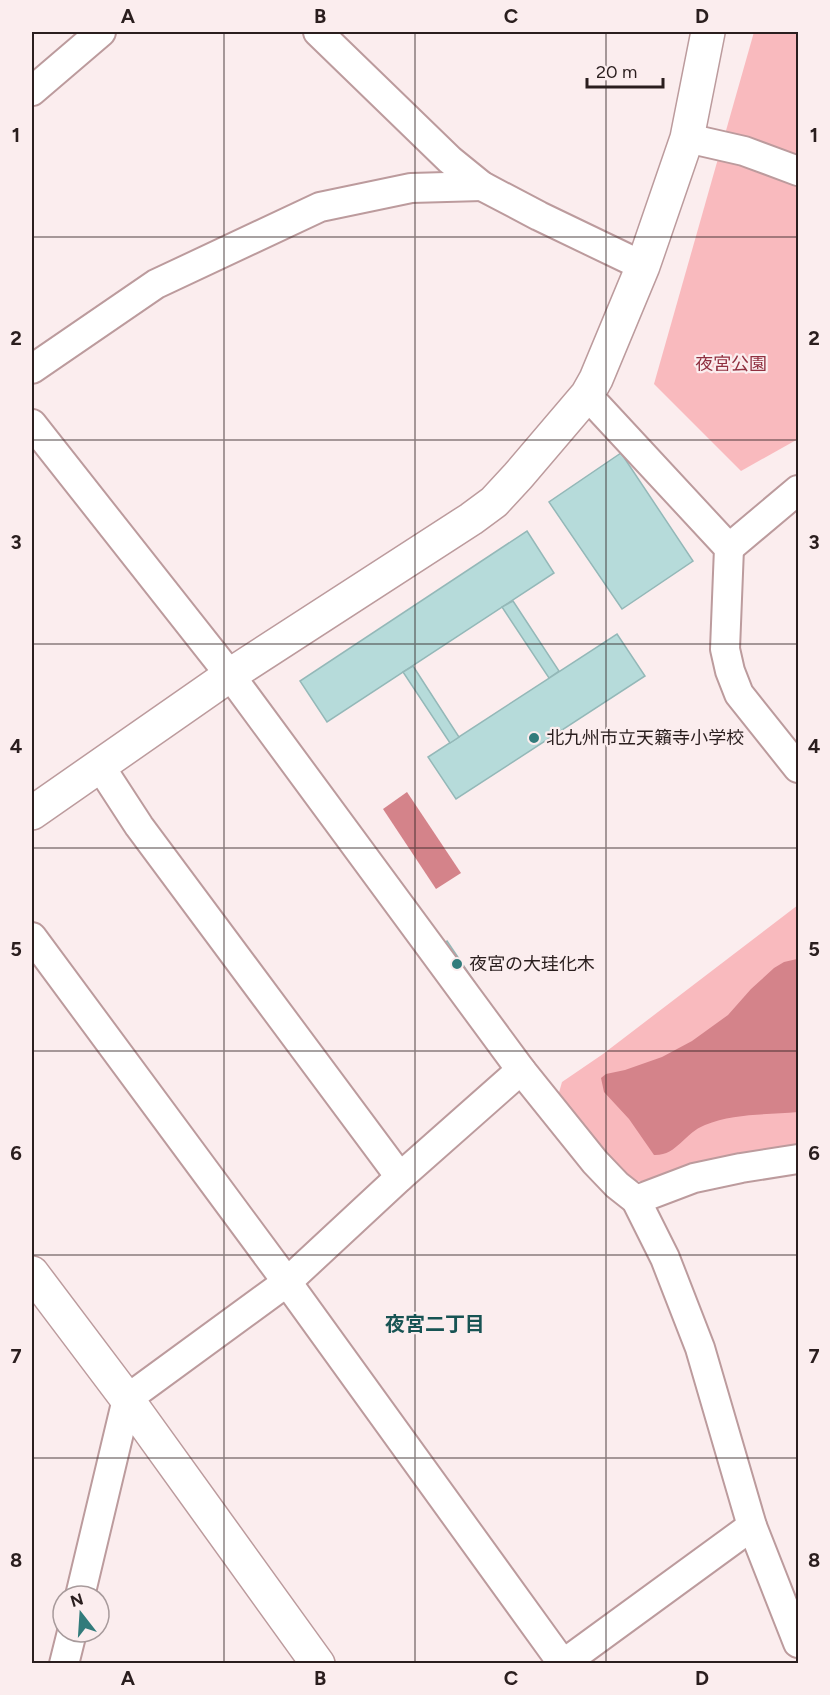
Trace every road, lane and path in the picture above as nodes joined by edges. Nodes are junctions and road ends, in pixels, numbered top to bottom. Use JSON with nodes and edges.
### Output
{"nodes":[{"id":1,"x":101,"y":32,"type":"edge"},
{"id":2,"x":318,"y":32,"type":"edge"},
{"id":3,"x":708,"y":32,"type":"edge"},
{"id":4,"x":32,"y":91,"type":"edge"},
{"id":5,"x":687,"y":138,"type":"junction"},
{"id":6,"x":798,"y":171,"type":"edge"},
{"id":7,"x":482,"y":186,"type":"junction"},
{"id":8,"x":643,"y":266,"type":"junction"},
{"id":9,"x":32,"y":369,"type":"edge"},
{"id":10,"x":587,"y":395,"type":"junction"},
{"id":11,"x":32,"y":424,"type":"edge"},
{"id":12,"x":798,"y":490,"type":"edge"},
{"id":13,"x":729,"y":548,"type":"junction"},
{"id":14,"x":230,"y":675,"type":"junction"},
{"id":15,"x":100,"y":766,"type":"junction"},
{"id":16,"x":798,"y":768,"type":"edge"},
{"id":17,"x":32,"y":813,"type":"edge"},
{"id":18,"x":32,"y":937,"type":"edge"},
{"id":19,"x":521,"y":1070,"type":"junction"},
{"id":20,"x":798,"y":1160,"type":"edge"},
{"id":21,"x":400,"y":1177,"type":"junction"},
{"id":22,"x":636,"y":1200,"type":"junction"},
{"id":23,"x":32,"y":1272,"type":"edge"},
{"id":24,"x":287,"y":1282,"type":"junction"},
{"id":25,"x":127,"y":1399,"type":"junction"},
{"id":26,"x":752,"y":1526,"type":"junction"},
{"id":27,"x":83,"y":1584,"type":"edge"},
{"id":28,"x":798,"y":1643,"type":"edge"},
{"id":29,"x":69,"y":1644,"type":"edge"},
{"id":30,"x":64,"y":1664,"type":"edge"},
{"id":31,"x":318,"y":1664,"type":"edge"},
{"id":32,"x":563,"y":1664,"type":"edge"}],
"edges":[{"from":1,"to":4,"type":"street"},
{"from":2,"to":7,"type":"street"},
{"from":3,"to":5,"type":"street"},
{"from":5,"to":6,"type":"street"},
{"from":5,"to":8,"type":"street"},
{"from":7,"to":8,"type":"street"},
{"from":7,"to":9,"type":"street"},
{"from":8,"to":10,"type":"street"},
{"from":10,"to":13,"type":"street"},
{"from":10,"to":14,"type":"street"},
{"from":11,"to":14,"type":"street"},
{"from":12,"to":13,"type":"street"},
{"from":13,"to":16,"type":"street"},
{"from":14,"to":15,"type":"street"},
{"from":14,"to":19,"type":"street"},
{"from":15,"to":17,"type":"street"},
{"from":15,"to":21,"type":"street"},
{"from":18,"to":24,"type":"street"},
{"from":19,"to":21,"type":"street"},
{"from":19,"to":22,"type":"street"},
{"from":20,"to":22,"type":"street"},
{"from":21,"to":24,"type":"street"},
{"from":22,"to":26,"type":"street"},
{"from":23,"to":25,"type":"street"},
{"from":24,"to":25,"type":"street"},
{"from":24,"to":32,"type":"street"},
{"from":25,"to":27,"type":"street"},
{"from":25,"to":31,"type":"street"},
{"from":26,"to":28,"type":"street"},
{"from":26,"to":32,"type":"street"},
{"from":29,"to":30,"type":"street"}]}
